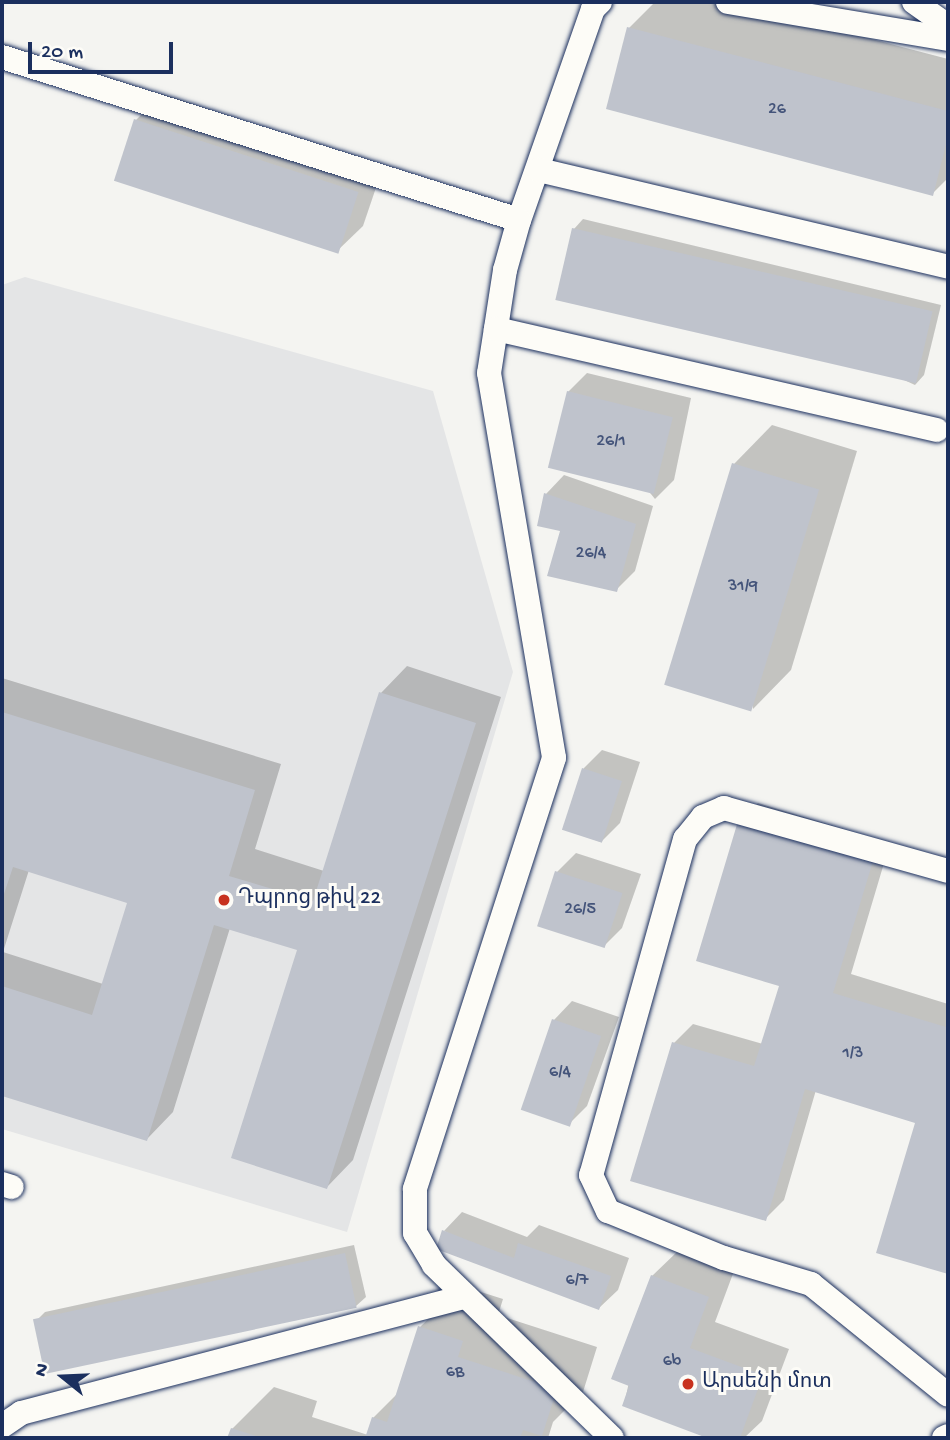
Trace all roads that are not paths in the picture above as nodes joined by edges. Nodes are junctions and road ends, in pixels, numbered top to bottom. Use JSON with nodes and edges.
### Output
{"nodes":[{"id":1,"x":600,"y":2,"type":"edge"},
{"id":2,"x":728,"y":2,"type":"edge"},
{"id":3,"x":914,"y":2,"type":"edge"},
{"id":4,"x":948,"y":26,"type":"edge"},
{"id":5,"x":948,"y":39,"type":"edge"},
{"id":6,"x":2,"y":57,"type":"edge"},
{"id":7,"x":539,"y":170,"type":"junction"},
{"id":8,"x":519,"y":220,"type":"junction"},
{"id":9,"x":948,"y":267,"type":"edge"},
{"id":10,"x":496,"y":329,"type":"junction"},
{"id":11,"x":937,"y":430,"type":"dead end"},
{"id":12,"x":948,"y":872,"type":"edge"},
{"id":13,"x":466,"y":1296,"type":"junction"},
{"id":14,"x":948,"y":1395,"type":"edge"},
{"id":15,"x":2,"y":1426,"type":"edge"},
{"id":16,"x":612,"y":1438,"type":"edge"}],
"edges":[{"from":1,"to":7,"type":"lane"},
{"from":2,"to":5,"type":"lane"},
{"from":3,"to":4,"type":"lane"},
{"from":6,"to":8,"type":"lane"},
{"from":7,"to":8,"type":"lane"},
{"from":7,"to":9,"type":"lane"},
{"from":8,"to":10,"type":"lane"},
{"from":10,"to":11,"type":"lane"},
{"from":10,"to":13,"type":"lane"},
{"from":12,"to":14,"type":"lane"},
{"from":13,"to":15,"type":"lane"},
{"from":13,"to":16,"type":"lane"}]}
